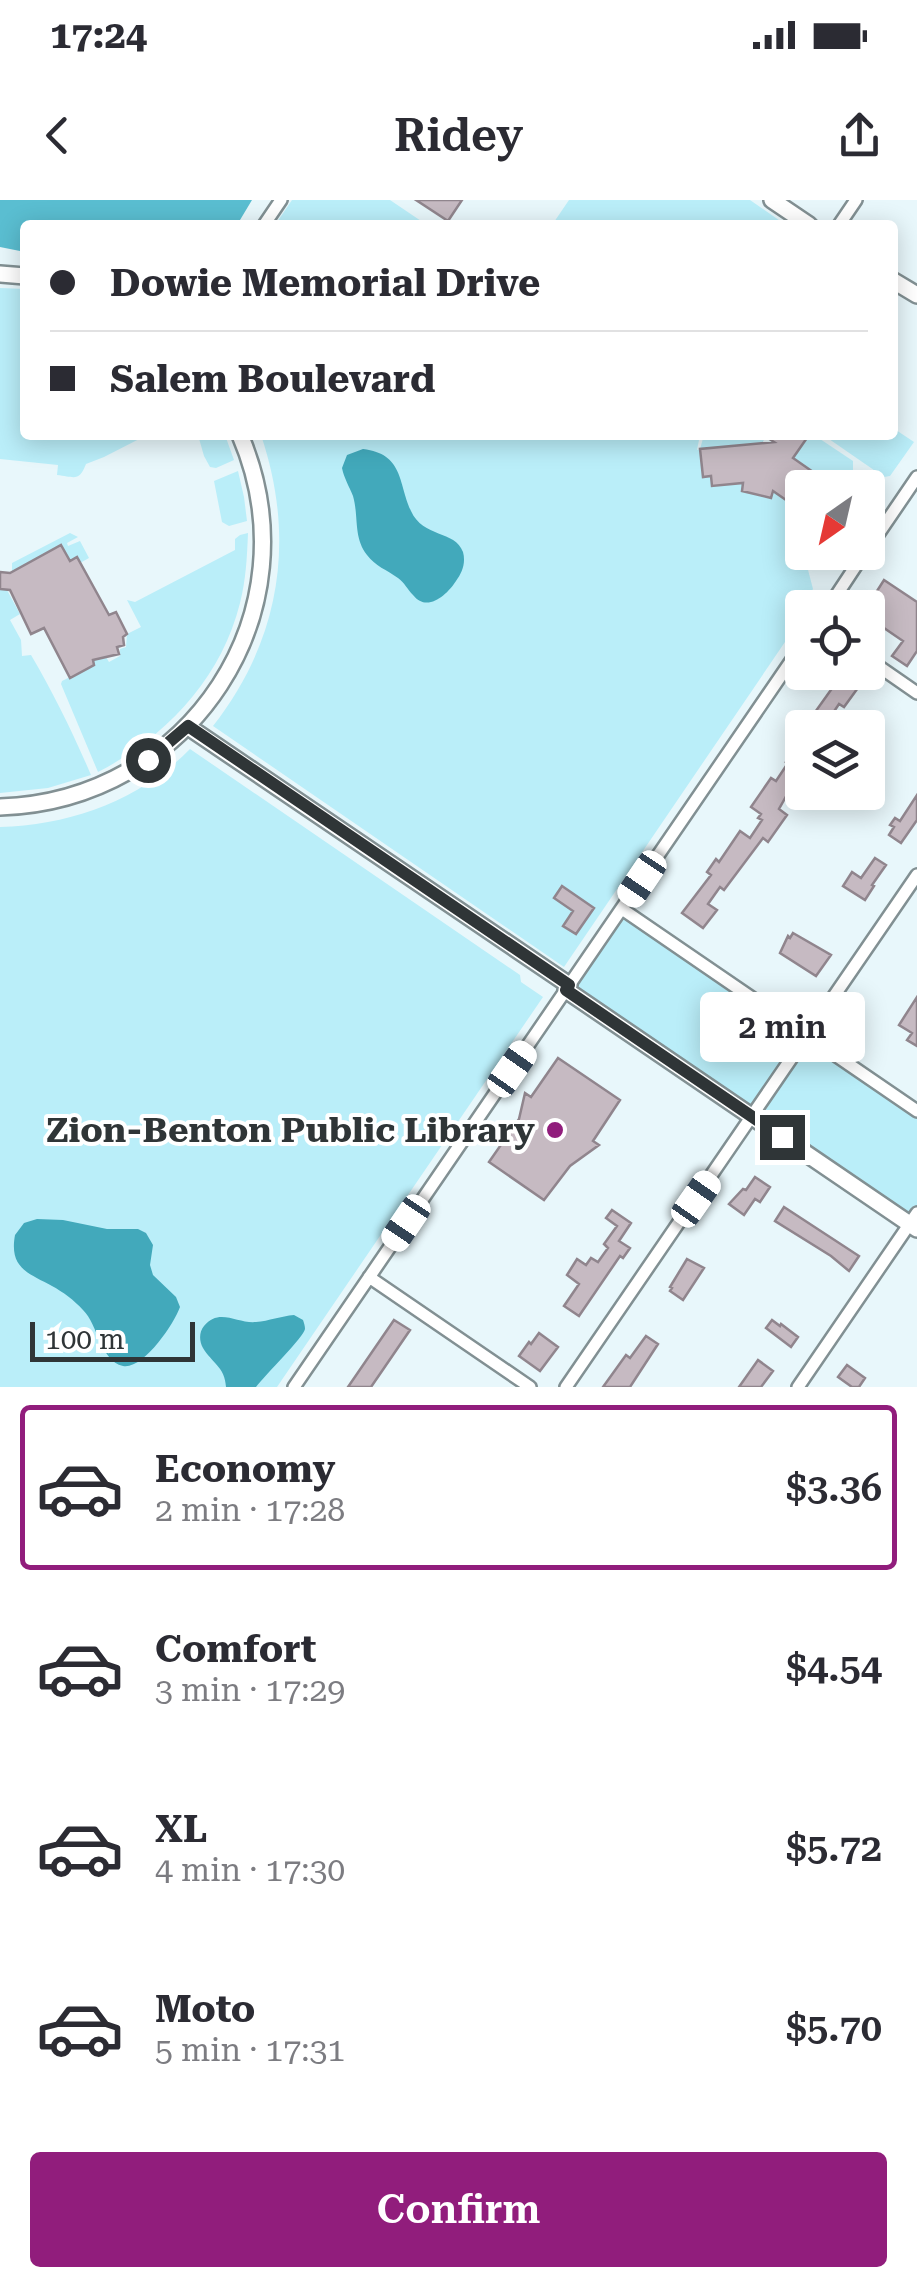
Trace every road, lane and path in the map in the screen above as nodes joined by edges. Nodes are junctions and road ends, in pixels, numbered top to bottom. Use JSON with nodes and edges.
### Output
{"nodes":[{"id":1,"x":772,"y":200,"type":"edge"},
{"id":2,"x":801,"y":220,"type":"edge"},
{"id":3,"x":242,"y":440,"type":"edge"},
{"id":4,"x":917,"y":477,"type":"edge"},
{"id":5,"x":885,"y":523,"type":"edge"},
{"id":6,"x":785,"y":669,"type":"edge"},
{"id":7,"x":885,"y":671,"type":"edge"},
{"id":8,"x":917,"y":693,"type":"edge"},
{"id":9,"x":188,"y":726,"type":"junction"},
{"id":10,"x":0,"y":807,"type":"edge"},
{"id":11,"x":917,"y":874,"type":"edge"},
{"id":12,"x":622,"y":908,"type":"junction"},
{"id":13,"x":568,"y":988,"type":"junction"},
{"id":14,"x":808,"y":1036,"type":"junction"},
{"id":15,"x":917,"y":1112,"type":"edge"},
{"id":16,"x":752,"y":1117,"type":"junction"},
{"id":17,"x":914,"y":1222,"type":"edge"},
{"id":18,"x":369,"y":1277,"type":"junction"},
{"id":19,"x":294,"y":1387,"type":"edge"},
{"id":20,"x":530,"y":1387,"type":"edge"},
{"id":21,"x":566,"y":1387,"type":"edge"},
{"id":22,"x":798,"y":1387,"type":"edge"}],
"edges":[{"from":1,"to":2,"type":"street"},
{"from":3,"to":9,"type":"street"},
{"from":4,"to":5,"type":"street"},
{"from":6,"to":12,"type":"street"},
{"from":7,"to":8,"type":"street"},
{"from":9,"to":10,"type":"street"},
{"from":9,"to":13,"type":"street"},
{"from":11,"to":14,"type":"street"},
{"from":12,"to":13,"type":"street"},
{"from":12,"to":14,"type":"street"},
{"from":13,"to":16,"type":"street"},
{"from":13,"to":18,"type":"street"},
{"from":14,"to":15,"type":"street"},
{"from":14,"to":16,"type":"street"},
{"from":16,"to":17,"type":"street"},
{"from":16,"to":21,"type":"street"},
{"from":17,"to":22,"type":"street"},
{"from":18,"to":19,"type":"street"},
{"from":18,"to":20,"type":"street"}]}
